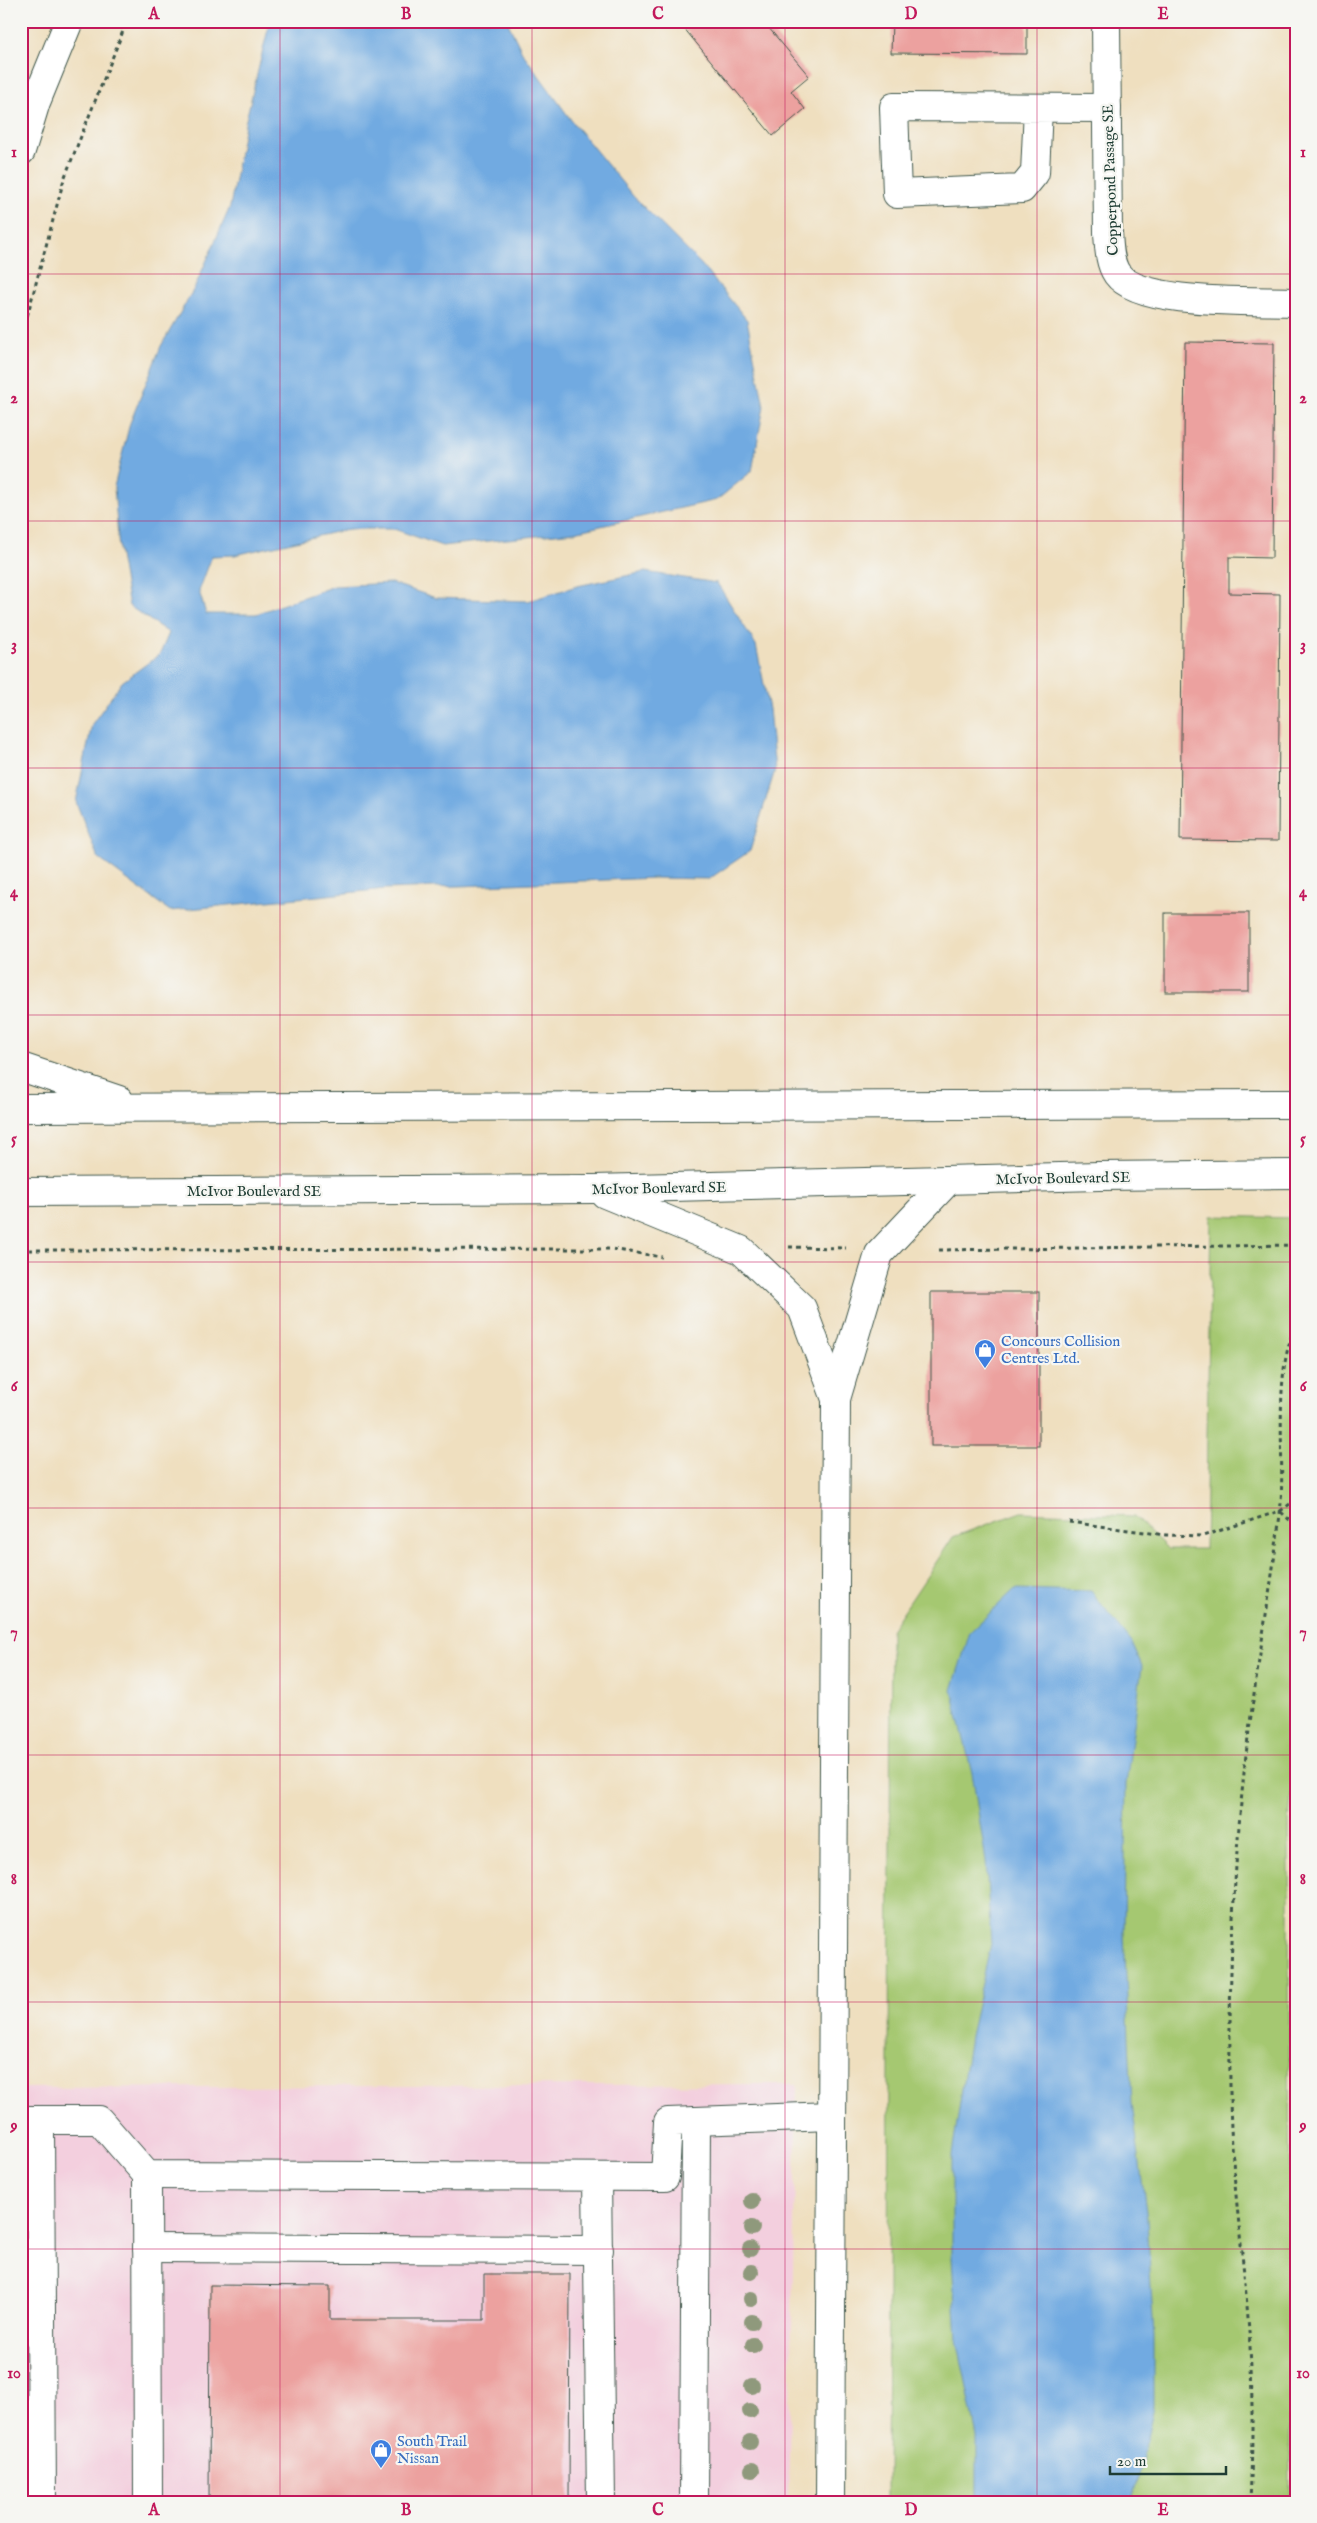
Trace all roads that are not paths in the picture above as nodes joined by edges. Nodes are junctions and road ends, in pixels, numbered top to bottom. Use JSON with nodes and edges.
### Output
{"nodes":[{"id":1,"x":69,"y":21,"type":"edge"},
{"id":2,"x":1106,"y":21,"type":"edge"},
{"id":3,"x":1038,"y":108,"type":"junction"},
{"id":4,"x":1107,"y":108,"type":"junction"},
{"id":5,"x":21,"y":151,"type":"edge"},
{"id":6,"x":1296,"y":302,"type":"edge"},
{"id":7,"x":21,"y":1067,"type":"edge"},
{"id":8,"x":1296,"y":1104,"type":"edge"},
{"id":9,"x":139,"y":1107,"type":"junction"},
{"id":10,"x":21,"y":1108,"type":"edge"},
{"id":11,"x":1296,"y":1174,"type":"edge"},
{"id":12,"x":948,"y":1181,"type":"junction"},
{"id":13,"x":594,"y":1190,"type":"junction"},
{"id":14,"x":75,"y":1191,"type":"junction"},
{"id":15,"x":21,"y":1192,"type":"edge"},
{"id":16,"x":21,"y":1210,"type":"edge"},
{"id":17,"x":836,"y":1399,"type":"junction"},
{"id":18,"x":832,"y":2116,"type":"junction"},
{"id":19,"x":30,"y":2121,"type":"edge"},
{"id":20,"x":696,"y":2121,"type":"junction"},
{"id":21,"x":147,"y":2175,"type":"junction"},
{"id":22,"x":597,"y":2176,"type":"junction"},
{"id":23,"x":147,"y":2248,"type":"junction"},
{"id":24,"x":599,"y":2250,"type":"junction"},
{"id":25,"x":42,"y":2502,"type":"edge"},
{"id":26,"x":148,"y":2502,"type":"edge"},
{"id":27,"x":601,"y":2502,"type":"edge"},
{"id":28,"x":694,"y":2502,"type":"edge"},
{"id":29,"x":830,"y":2502,"type":"edge"}],
"edges":[{"from":1,"to":5,"type":"main road"},
{"from":2,"to":4,"type":"main road","name":"Copperpond Passage SE"},
{"from":3,"to":3,"type":"main road"},
{"from":3,"to":4,"type":"main road"},
{"from":4,"to":6,"type":"main road","name":"Copperpond Passage SE"},
{"from":7,"to":9,"type":"main road"},
{"from":8,"to":9,"type":"main road"},
{"from":9,"to":10,"type":"main road"},
{"from":11,"to":12,"type":"main road","name":"McIvor Boulevard SE"},
{"from":12,"to":13,"type":"main road","name":"McIvor Boulevard SE"},
{"from":12,"to":17,"type":"main road"},
{"from":13,"to":14,"type":"main road","name":"McIvor Boulevard SE"},
{"from":13,"to":17,"type":"main road"},
{"from":14,"to":15,"type":"main road","name":"McIvor Boulevard SE"},
{"from":14,"to":16,"type":"main road"},
{"from":17,"to":18,"type":"main road"},
{"from":18,"to":20,"type":"main road"},
{"from":18,"to":29,"type":"main road"},
{"from":19,"to":21,"type":"main road"},
{"from":19,"to":25,"type":"main road"},
{"from":20,"to":22,"type":"main road"},
{"from":20,"to":28,"type":"main road"},
{"from":21,"to":22,"type":"main road"},
{"from":21,"to":23,"type":"main road"},
{"from":22,"to":24,"type":"main road"},
{"from":23,"to":24,"type":"main road"},
{"from":23,"to":26,"type":"main road"},
{"from":24,"to":27,"type":"main road"}]}
